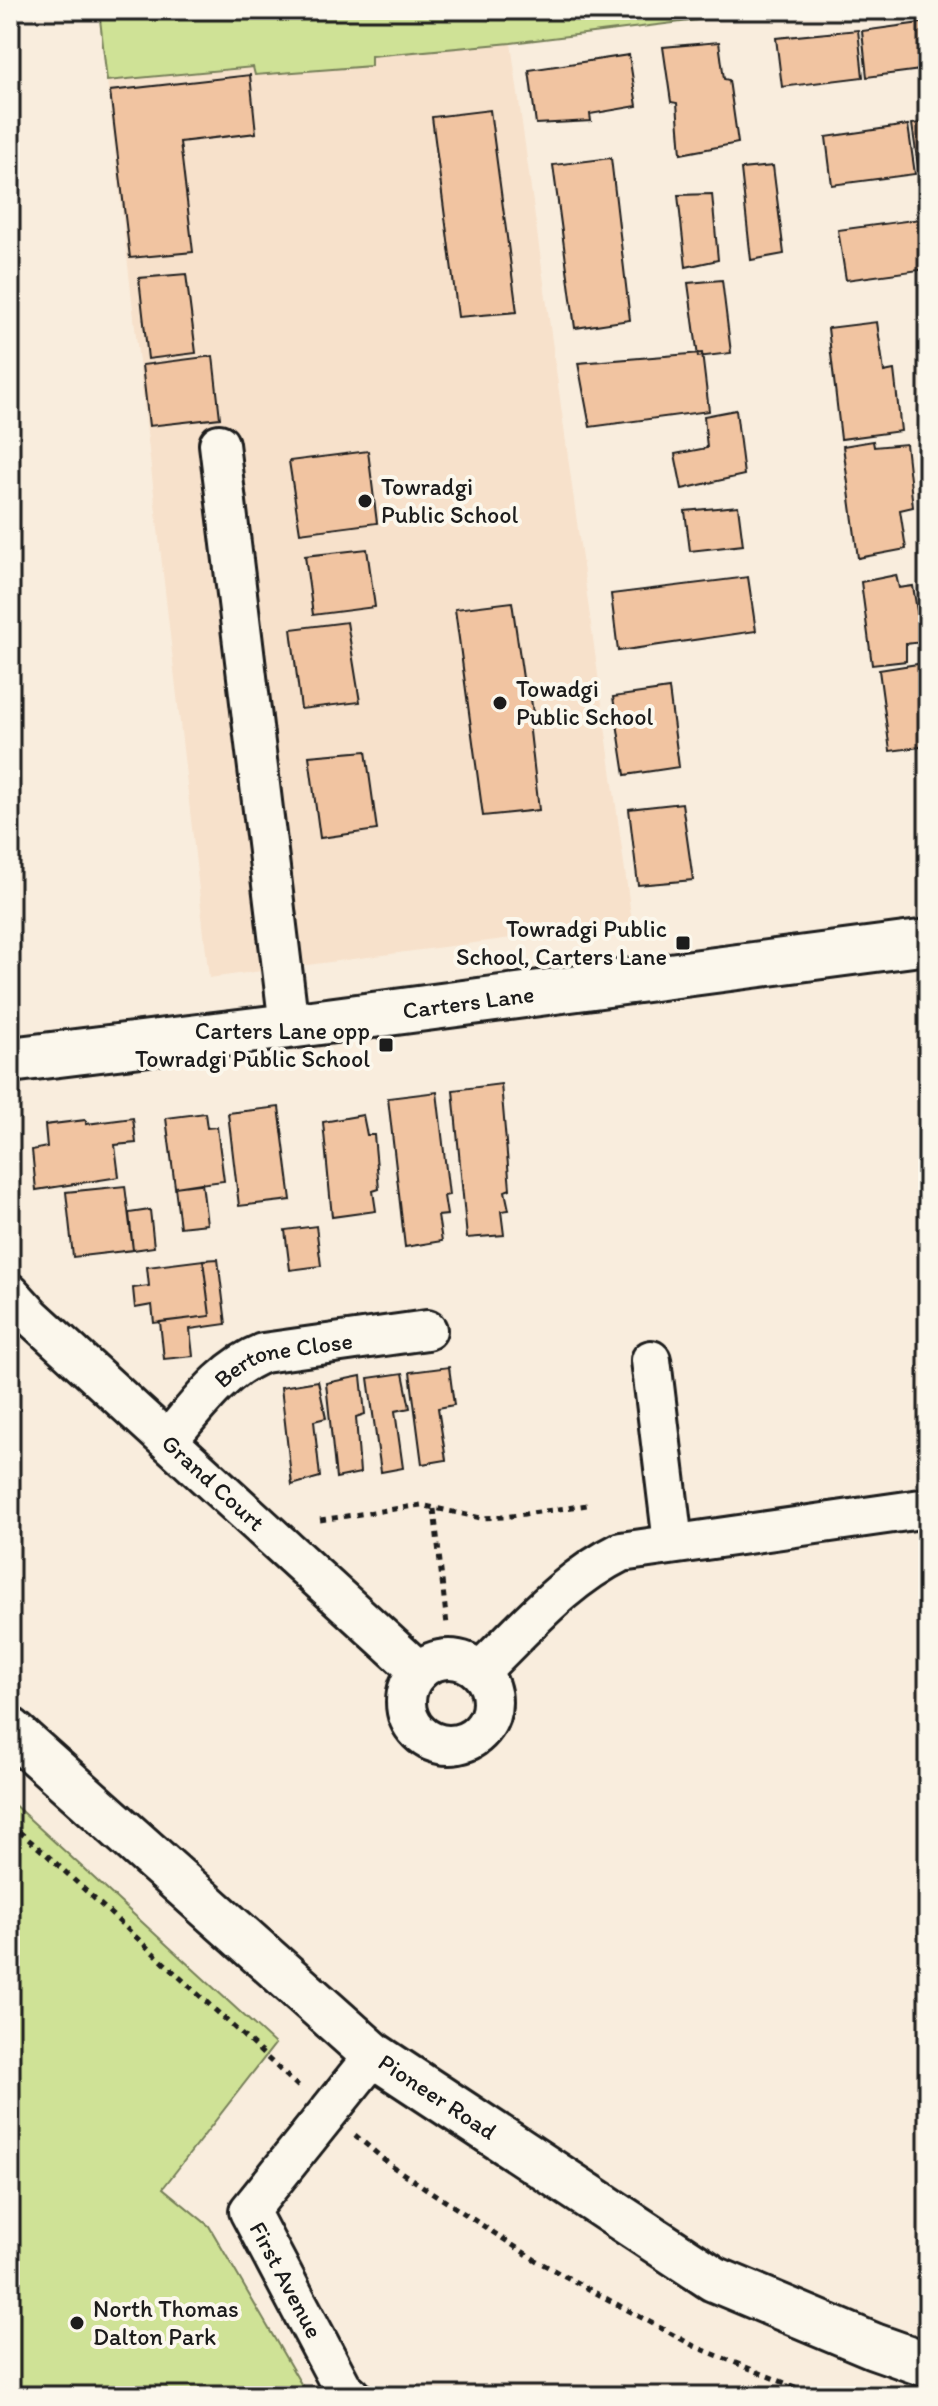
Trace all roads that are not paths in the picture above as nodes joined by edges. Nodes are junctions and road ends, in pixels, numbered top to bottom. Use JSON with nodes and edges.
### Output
{"nodes":[{"id":1,"x":219,"y":444,"type":"dead end"},
{"id":2,"x":928,"y":942,"type":"edge"},
{"id":3,"x":289,"y":1026,"type":"junction"},
{"id":4,"x":10,"y":1060,"type":"edge"},
{"id":5,"x":10,"y":1293,"type":"edge"},
{"id":6,"x":427,"y":1330,"type":"dead end"},
{"id":7,"x":651,"y":1360,"type":"dead end"},
{"id":8,"x":168,"y":1440,"type":"junction"},
{"id":9,"x":928,"y":1508,"type":"edge"},
{"id":10,"x":673,"y":1543,"type":"junction"},
{"id":11,"x":419,"y":1671,"type":"junction"},
{"id":12,"x":480,"y":1671,"type":"junction"},
{"id":13,"x":10,"y":1730,"type":"edge"},
{"id":14,"x":374,"y":2055,"type":"junction"},
{"id":15,"x":928,"y":2365,"type":"edge"},
{"id":16,"x":352,"y":2396,"type":"edge"}],
"edges":[{"from":1,"to":3,"type":"street"},
{"from":2,"to":3,"type":"main road","name":"Carters Lane"},
{"from":3,"to":4,"type":"main road","name":"Carters Lane"},
{"from":5,"to":8,"type":"street","name":"Grand Court"},
{"from":6,"to":8,"type":"street","name":"Bertone Close"},
{"from":7,"to":10,"type":"street"},
{"from":8,"to":11,"type":"street","name":"Grand Court"},
{"from":9,"to":10,"type":"street"},
{"from":10,"to":12,"type":"street"},
{"from":11,"to":12,"type":"street"},
{"from":11,"to":12,"type":"street"},
{"from":13,"to":14,"type":"main road","name":"Pioneer Road"},
{"from":14,"to":15,"type":"main road","name":"Pioneer Road"},
{"from":14,"to":16,"type":"street","name":"First Avenue"}]}
